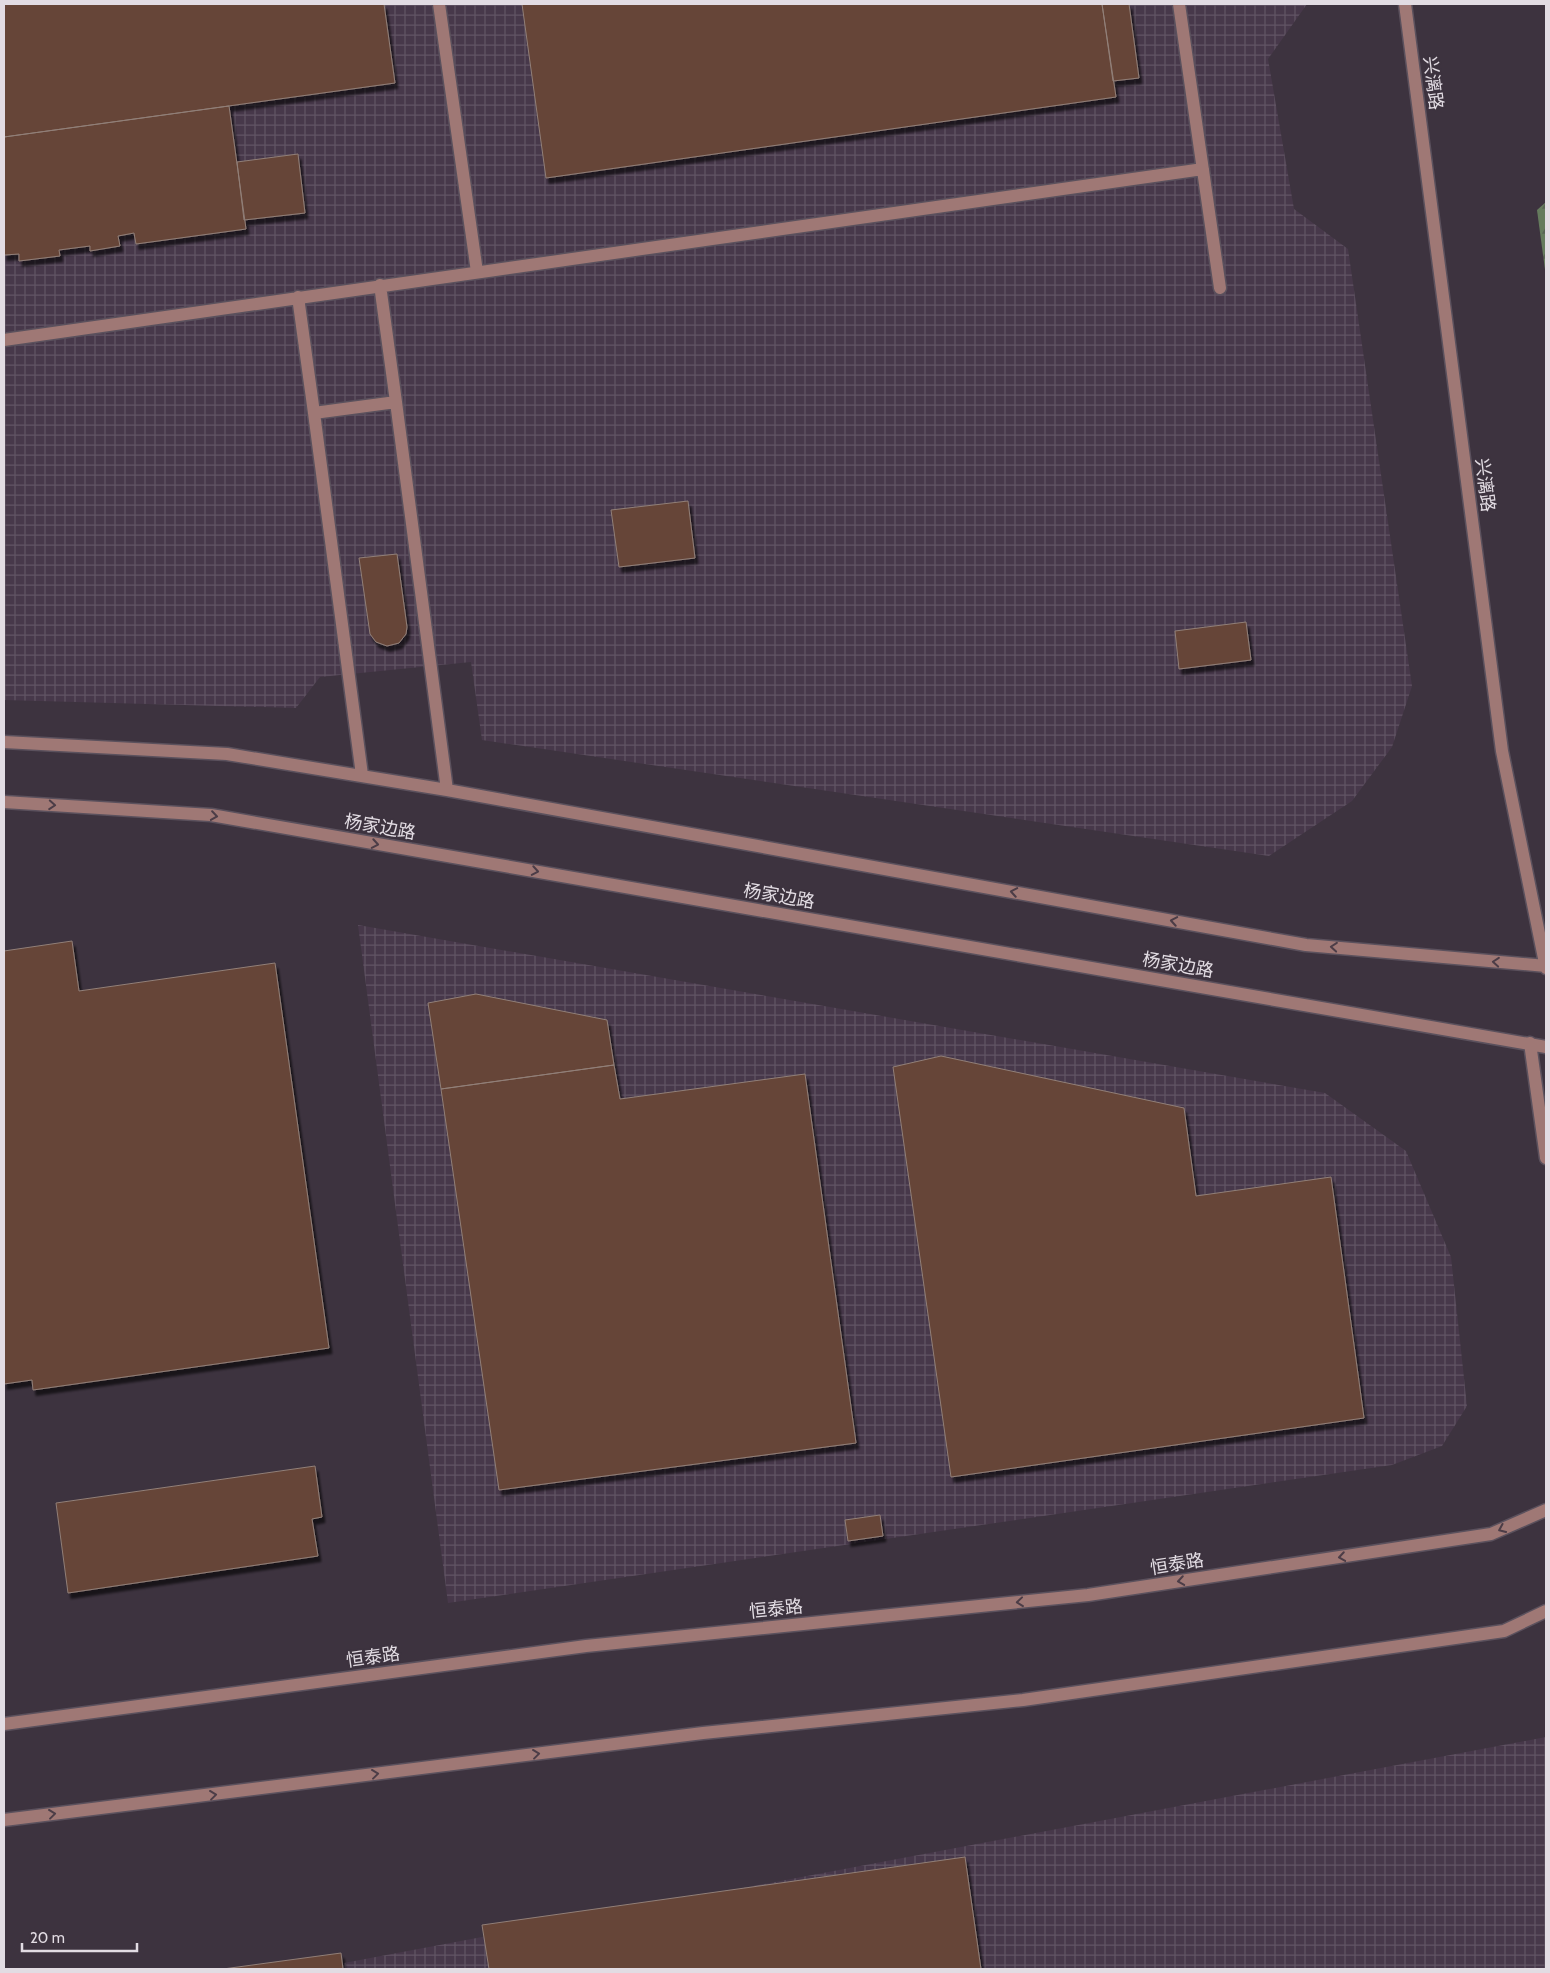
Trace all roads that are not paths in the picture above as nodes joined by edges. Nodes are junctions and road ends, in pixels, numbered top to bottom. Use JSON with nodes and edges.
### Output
{"nodes":[{"id":1,"x":439,"y":4,"type":"edge"},
{"id":2,"x":1179,"y":4,"type":"edge"},
{"id":3,"x":1405,"y":4,"type":"edge"},
{"id":4,"x":1202,"y":169,"type":"junction"},
{"id":5,"x":477,"y":272,"type":"junction"},
{"id":6,"x":380,"y":285,"type":"junction"},
{"id":7,"x":1220,"y":288,"type":"dead end"},
{"id":8,"x":298,"y":298,"type":"junction"},
{"id":9,"x":4,"y":340,"type":"edge"},
{"id":10,"x":396,"y":402,"type":"junction"},
{"id":11,"x":314,"y":413,"type":"junction"},
{"id":12,"x":4,"y":742,"type":"edge"},
{"id":13,"x":362,"y":775,"type":"junction"},
{"id":14,"x":447,"y":790,"type":"junction"},
{"id":15,"x":4,"y":802,"type":"edge"},
{"id":16,"x":1546,"y":967,"type":"edge"},
{"id":17,"x":1530,"y":1043,"type":"junction"},
{"id":18,"x":1546,"y":1047,"type":"edge"},
{"id":19,"x":1546,"y":1158,"type":"edge"},
{"id":20,"x":1546,"y":1510,"type":"edge"},
{"id":21,"x":1546,"y":1611,"type":"edge"},
{"id":22,"x":4,"y":1724,"type":"edge"},
{"id":23,"x":4,"y":1820,"type":"edge"}],
"edges":[{"from":1,"to":5,"type":"street"},
{"from":2,"to":4,"type":"street"},
{"from":3,"to":16,"type":"street","name":"兴漓路"},
{"from":4,"to":5,"type":"street"},
{"from":4,"to":7,"type":"street"},
{"from":5,"to":6,"type":"street"},
{"from":6,"to":8,"type":"street"},
{"from":6,"to":10,"type":"street"},
{"from":8,"to":9,"type":"street"},
{"from":8,"to":11,"type":"street"},
{"from":10,"to":11,"type":"street"},
{"from":10,"to":14,"type":"street"},
{"from":11,"to":13,"type":"street"},
{"from":12,"to":13,"type":"street"},
{"from":13,"to":14,"type":"street"},
{"from":16,"to":14,"type":"street","one_way":true},
{"from":15,"to":17,"type":"street","name":"杨家边路","one_way":true},
{"from":17,"to":18,"type":"street","name":"杨家边路"},
{"from":17,"to":19,"type":"street"},
{"from":20,"to":22,"type":"street","name":"恒泰路","one_way":true},
{"from":23,"to":21,"type":"street","one_way":true}]}
